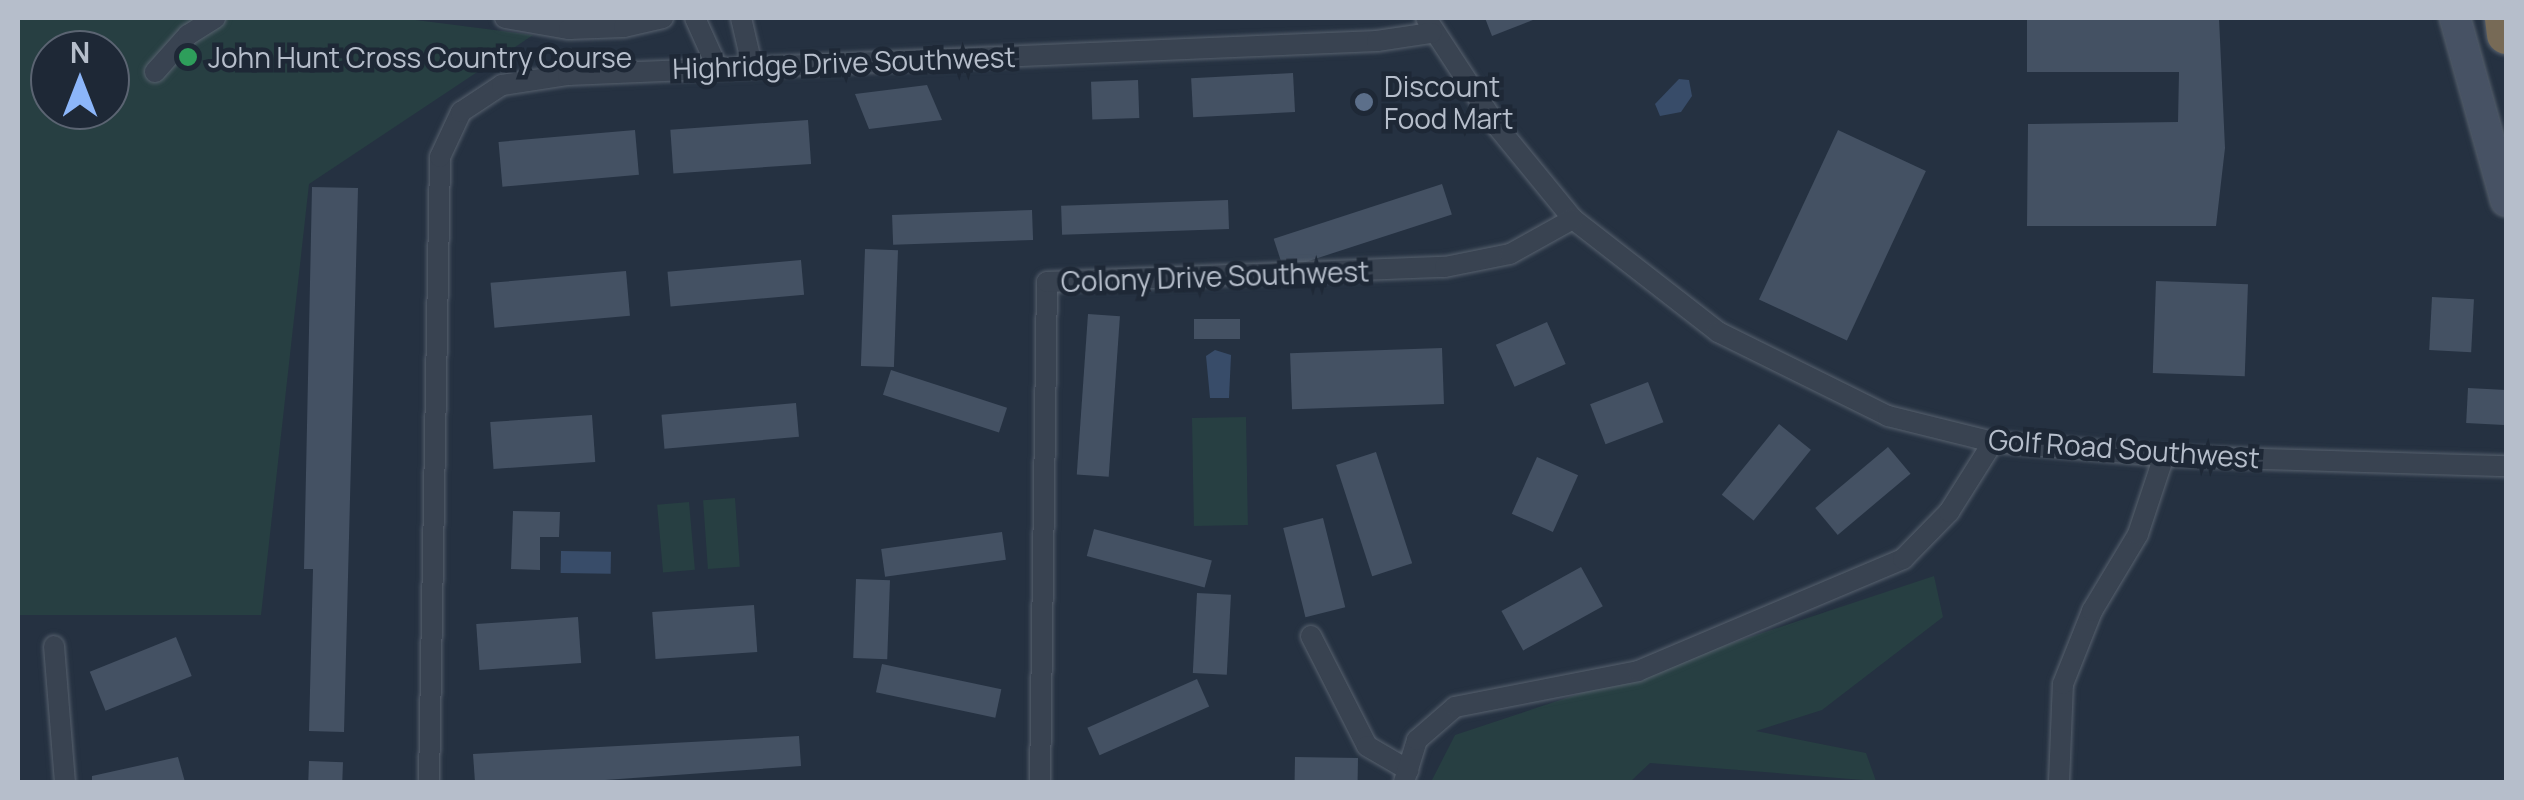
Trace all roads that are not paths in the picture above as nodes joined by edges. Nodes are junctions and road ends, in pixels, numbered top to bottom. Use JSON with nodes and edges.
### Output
{"nodes":[{"id":1,"x":215,"y":18,"type":"edge"},
{"id":2,"x":505,"y":18,"type":"edge"},
{"id":3,"x":663,"y":18,"type":"edge"},
{"id":4,"x":695,"y":18,"type":"edge"},
{"id":5,"x":741,"y":18,"type":"edge"},
{"id":6,"x":2454,"y":18,"type":"edge"},
{"id":7,"x":2504,"y":18,"type":"edge"},
{"id":8,"x":1428,"y":25,"type":"edge"},
{"id":9,"x":2506,"y":35,"type":"edge"},
{"id":10,"x":752,"y":66,"type":"junction"},
{"id":11,"x":717,"y":67,"type":"junction"},
{"id":12,"x":155,"y":72,"type":"dead end"},
{"id":13,"x":2506,"y":201,"type":"edge"},
{"id":14,"x":1573,"y":219,"type":"junction"},
{"id":15,"x":1992,"y":442,"type":"junction"},
{"id":16,"x":2164,"y":456,"type":"junction"},
{"id":17,"x":2506,"y":466,"type":"edge"},
{"id":18,"x":1312,"y":636,"type":"dead end"},
{"id":19,"x":54,"y":646,"type":"dead end"},
{"id":20,"x":1406,"y":776,"type":"edge"},
{"id":21,"x":65,"y":782,"type":"edge"},
{"id":22,"x":429,"y":782,"type":"edge"},
{"id":23,"x":1040,"y":782,"type":"edge"},
{"id":24,"x":2059,"y":782,"type":"edge"}],
"edges":[{"from":1,"to":12,"type":"street"},
{"from":2,"to":3,"type":"street"},
{"from":4,"to":11,"type":"street"},
{"from":5,"to":10,"type":"street"},
{"from":6,"to":13,"type":"main road"},
{"from":7,"to":9,"type":"highway"},
{"from":8,"to":10,"type":"street","name":"Highridge Drive Southwest"},
{"from":8,"to":14,"type":"street","name":"Golf Road Southwest"},
{"from":10,"to":11,"type":"street","name":"Highridge Drive Southwest"},
{"from":11,"to":22,"type":"street","name":"Highridge Drive Southwest"},
{"from":14,"to":15,"type":"street","name":"Golf Road Southwest"},
{"from":14,"to":23,"type":"street","name":"Colony Drive Southwest"},
{"from":15,"to":16,"type":"street","name":"Golf Road Southwest"},
{"from":15,"to":20,"type":"street"},
{"from":16,"to":17,"type":"street","name":"Golf Road Southwest"},
{"from":16,"to":24,"type":"street"},
{"from":18,"to":20,"type":"street"},
{"from":19,"to":21,"type":"street"}]}
